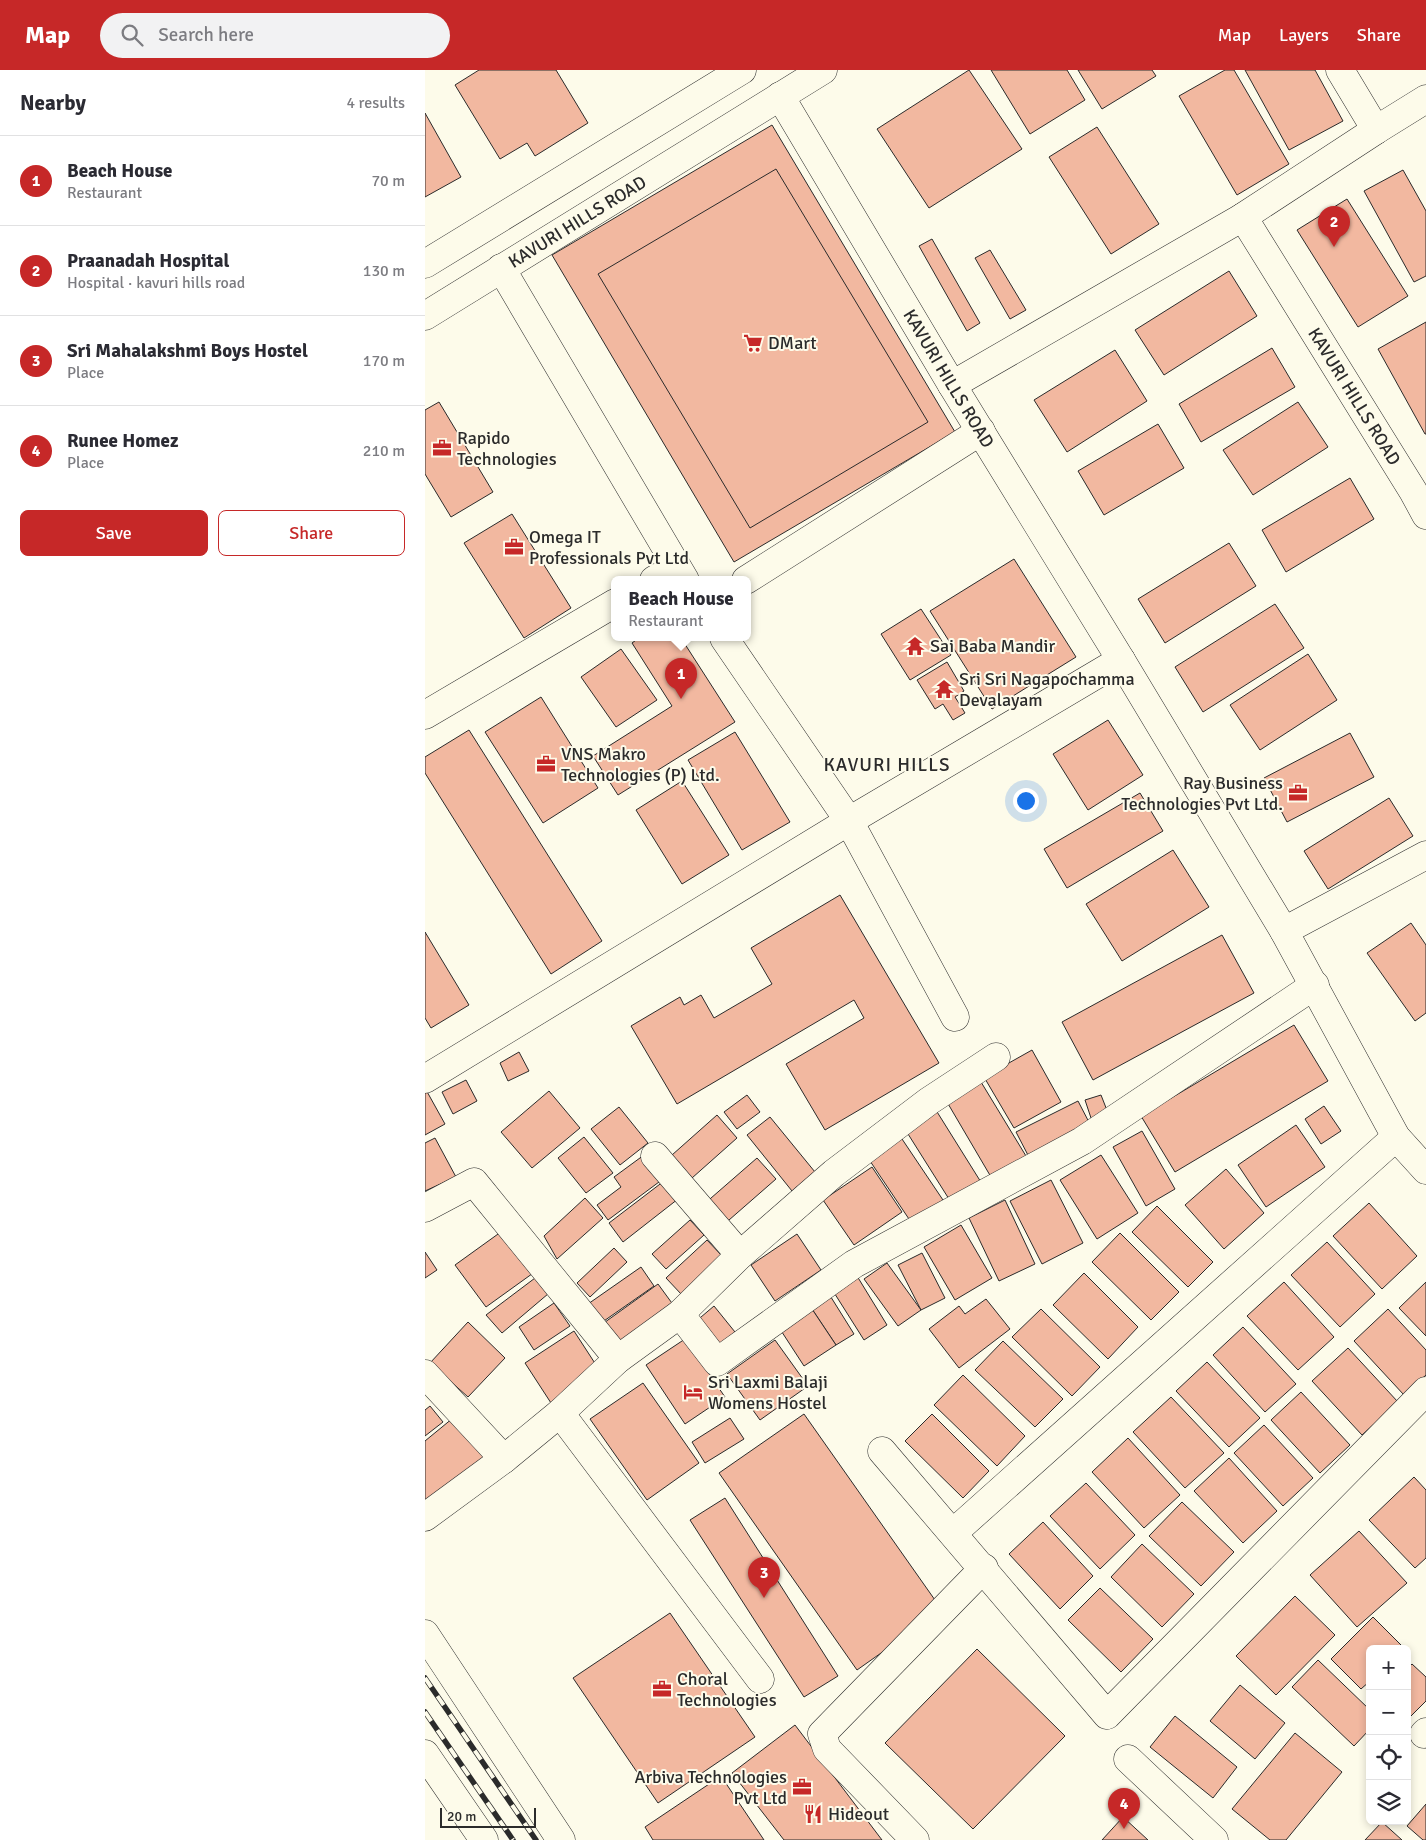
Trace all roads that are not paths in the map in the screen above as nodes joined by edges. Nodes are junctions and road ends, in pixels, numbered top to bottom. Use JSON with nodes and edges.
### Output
{"nodes":[{"id":1,"x":742,"y":70,"type":"edge"},
{"id":2,"x":823,"y":70,"type":"edge"},
{"id":3,"x":1341,"y":70,"type":"edge"},
{"id":4,"x":780,"y":96,"type":"junction"},
{"id":5,"x":1426,"y":99,"type":"edge"},
{"id":6,"x":1376,"y":130,"type":"junction"},
{"id":7,"x":1243,"y":217,"type":"junction"},
{"id":8,"x":425,"y":264,"type":"edge"},
{"id":9,"x":501,"y":268,"type":"junction"},
{"id":10,"x":425,"y":316,"type":"edge"},
{"id":11,"x":952,"y":385,"type":"junction"},
{"id":12,"x":981,"y":431,"type":"junction"},
{"id":13,"x":1420,"y":487,"type":"edge"},
{"id":14,"x":1426,"y":515,"type":"edge"},
{"id":15,"x":671,"y":576,"type":"edge"},
{"id":16,"x":751,"y":577,"type":"edge"},
{"id":17,"x":611,"y":605,"type":"edge"},
{"id":18,"x":726,"y":641,"type":"edge"},
{"id":19,"x":1121,"y":660,"type":"junction"},
{"id":20,"x":425,"y":714,"type":"edge"},
{"id":21,"x":849,"y":821,"type":"junction"},
{"id":22,"x":1426,"y":855,"type":"edge"},
{"id":23,"x":1284,"y":931,"type":"junction"},
{"id":24,"x":1315,"y":985,"type":"junction"},
{"id":25,"x":955,"y":1017,"type":"dead end"},
{"id":26,"x":996,"y":1057,"type":"dead end"},
{"id":27,"x":425,"y":1079,"type":"edge"},
{"id":28,"x":1396,"y":1137,"type":"junction"},
{"id":29,"x":655,"y":1156,"type":"dead end"},
{"id":30,"x":1426,"y":1170,"type":"edge"},
{"id":31,"x":425,"y":1208,"type":"edge"},
{"id":32,"x":741,"y":1255,"type":"junction"},
{"id":33,"x":680,"y":1314,"type":"junction"},
{"id":34,"x":618,"y":1359,"type":"junction"},
{"id":35,"x":425,"y":1374,"type":"edge"},
{"id":36,"x":1426,"y":1392,"type":"edge"},
{"id":37,"x":560,"y":1413,"type":"junction"},
{"id":38,"x":882,"y":1451,"type":"dead end"},
{"id":39,"x":503,"y":1459,"type":"junction"},
{"id":40,"x":425,"y":1517,"type":"edge"},
{"id":41,"x":953,"y":1533,"type":"junction"},
{"id":42,"x":984,"y":1568,"type":"junction"},
{"id":43,"x":425,"y":1634,"type":"edge"},
{"id":44,"x":760,"y":1679,"type":"dead end"},
{"id":45,"x":425,"y":1754,"type":"edge"},
{"id":46,"x":1128,"y":1759,"type":"dead end"},
{"id":47,"x":484,"y":1840,"type":"edge"},
{"id":48,"x":561,"y":1840,"type":"edge"},
{"id":49,"x":915,"y":1840,"type":"edge"},
{"id":50,"x":1214,"y":1840,"type":"edge"}],
"edges":[{"from":1,"to":8,"type":"street"},
{"from":2,"to":4,"type":"street","name":"KAVURI HILLS ROAD"},
{"from":3,"to":6,"type":"street"},
{"from":4,"to":9,"type":"street","name":"KAVURI HILLS ROAD"},
{"from":4,"to":11,"type":"street","name":"KAVURI HILLS ROAD"},
{"from":5,"to":6,"type":"street"},
{"from":6,"to":7,"type":"street"},
{"from":7,"to":11,"type":"street"},
{"from":7,"to":13,"type":"street","name":"KAVURI HILLS ROAD"},
{"from":9,"to":10,"type":"street","name":"KAVURI HILLS ROAD"},
{"from":9,"to":15,"type":"street"},
{"from":11,"to":12,"type":"street","name":"KAVURI HILLS ROAD"},
{"from":12,"to":16,"type":"street"},
{"from":12,"to":19,"type":"street","name":"KAVURI HILLS ROAD"},
{"from":13,"to":14,"type":"street","name":"KAVURI HILLS ROAD"},
{"from":17,"to":20,"type":"street"},
{"from":18,"to":21,"type":"street"},
{"from":19,"to":21,"type":"street"},
{"from":19,"to":23,"type":"street","name":"KAVURI HILLS ROAD"},
{"from":21,"to":25,"type":"street"},
{"from":21,"to":27,"type":"street"},
{"from":22,"to":23,"type":"street"},
{"from":23,"to":24,"type":"street","name":"KAVURI HILLS ROAD"},
{"from":24,"to":28,"type":"street","name":"KAVURI HILLS ROAD"},
{"from":24,"to":33,"type":"street"},
{"from":26,"to":32,"type":"street"},
{"from":28,"to":30,"type":"street","name":"KAVURI HILLS ROAD"},
{"from":28,"to":41,"type":"street"},
{"from":29,"to":32,"type":"street"},
{"from":31,"to":34,"type":"street"},
{"from":32,"to":33,"type":"street"},
{"from":33,"to":34,"type":"street"},
{"from":34,"to":37,"type":"street"},
{"from":35,"to":39,"type":"street"},
{"from":36,"to":42,"type":"street"},
{"from":37,"to":39,"type":"street"},
{"from":37,"to":44,"type":"street"},
{"from":38,"to":41,"type":"street"},
{"from":39,"to":40,"type":"street"},
{"from":41,"to":42,"type":"street"},
{"from":42,"to":49,"type":"street"},
{"from":43,"to":48,"type":"street"},
{"from":45,"to":47,"type":"street"},
{"from":46,"to":50,"type":"street"}]}
